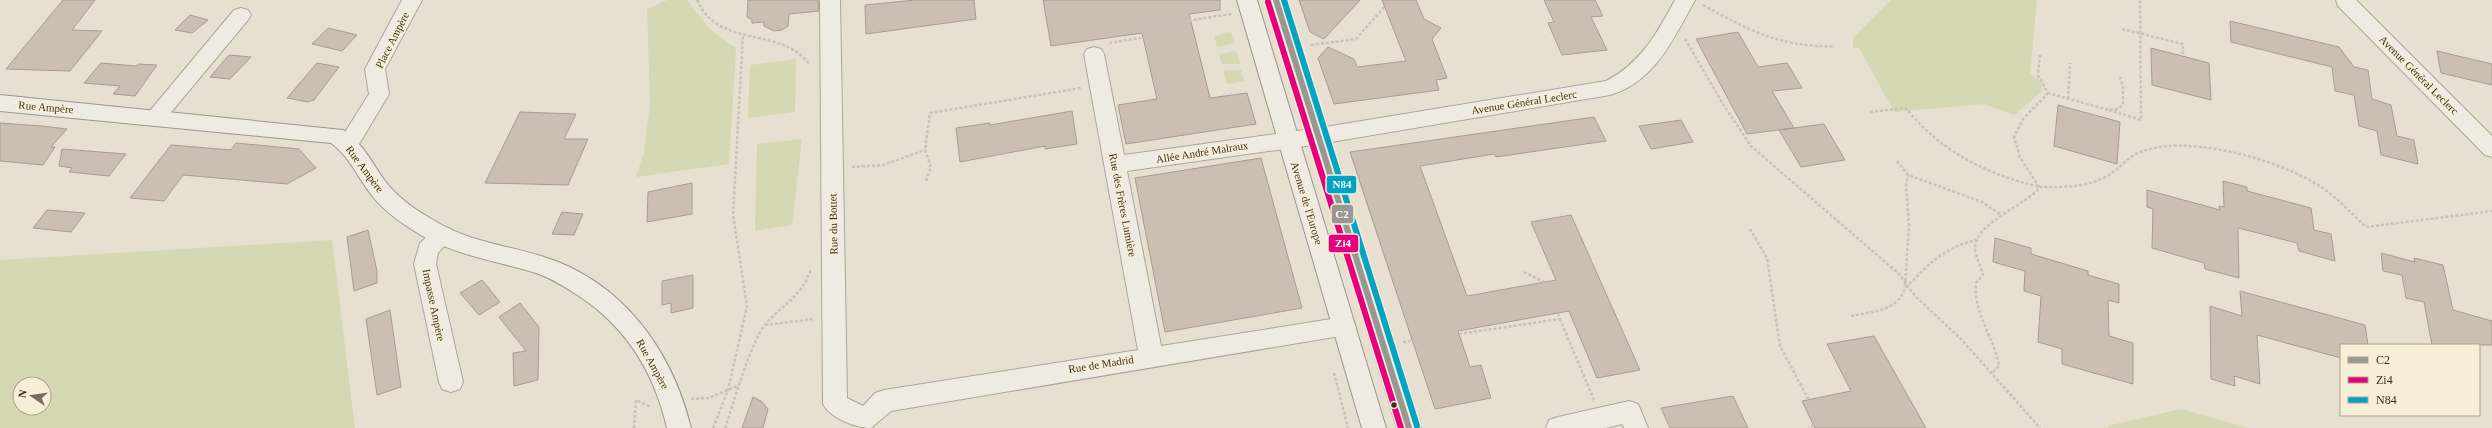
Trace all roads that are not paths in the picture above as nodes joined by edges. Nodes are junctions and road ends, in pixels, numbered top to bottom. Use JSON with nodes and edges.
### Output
{"nodes":[{"id":1,"x":412,"y":0,"type":"edge"},
{"id":2,"x":830,"y":0,"type":"edge"},
{"id":3,"x":1276,"y":0,"type":"edge"},
{"id":4,"x":2341,"y":0,"type":"edge"},
{"id":5,"x":1690,"y":1,"type":"edge"},
{"id":6,"x":1242,"y":6,"type":"edge"},
{"id":7,"x":242,"y":15,"type":"dead end"},
{"id":8,"x":1098,"y":49,"type":"road end"},
{"id":9,"x":0,"y":103,"type":"edge"},
{"id":10,"x":156,"y":117,"type":"junction"},
{"id":11,"x":2467,"y":124,"type":"junction"},
{"id":12,"x":2492,"y":125,"type":"edge"},
{"id":13,"x":1319,"y":136,"type":"junction"},
{"id":14,"x":1288,"y":139,"type":"junction"},
{"id":15,"x":348,"y":145,"type":"junction"},
{"id":16,"x":2492,"y":149,"type":"edge"},
{"id":17,"x":1115,"y":165,"type":"junction"},
{"id":18,"x":443,"y":235,"type":"junction"},
{"id":19,"x":1344,"y":327,"type":"junction"},
{"id":20,"x":1151,"y":356,"type":"junction"},
{"id":21,"x":451,"y":382,"type":"dead end"},
{"id":22,"x":867,"y":423,"type":"edge"},
{"id":23,"x":679,"y":428,"type":"edge"},
{"id":24,"x":1374,"y":428,"type":"edge"},
{"id":25,"x":1409,"y":428,"type":"edge"},
{"id":26,"x":1558,"y":428,"type":"edge"},
{"id":27,"x":1636,"y":428,"type":"edge"}],
"edges":[{"from":1,"to":15,"type":"street","name":"Place Ampère"},
{"from":2,"to":22,"type":"street","name":"Rue du Bottet"},
{"from":3,"to":13,"type":"street"},
{"from":4,"to":11,"type":"street","name":"Avenue Général Leclerc"},
{"from":5,"to":13,"type":"street","name":"Avenue Général Leclerc"},
{"from":6,"to":14,"type":"street","name":"Avenue de l'Europe"},
{"from":7,"to":10,"type":"street"},
{"from":8,"to":17,"type":"street","name":"Rue des Frères Lumière"},
{"from":9,"to":10,"type":"street","name":"Rue Ampère"},
{"from":10,"to":15,"type":"street","name":"Rue Ampère"},
{"from":11,"to":12,"type":"street"},
{"from":11,"to":16,"type":"street","name":"Avenue Général Leclerc"},
{"from":13,"to":14,"type":"street","name":"Avenue Général Leclerc"},
{"from":13,"to":25,"type":"street"},
{"from":14,"to":17,"type":"street","name":"Allée André Malraux"},
{"from":14,"to":19,"type":"street","name":"Avenue de l'Europe"},
{"from":15,"to":18,"type":"street","name":"Rue Ampère"},
{"from":17,"to":20,"type":"street","name":"Rue des Frères Lumière"},
{"from":18,"to":21,"type":"street","name":"Impasse Ampère"},
{"from":18,"to":23,"type":"street","name":"Rue Ampère"},
{"from":19,"to":20,"type":"street","name":"Rue de Madrid"},
{"from":19,"to":24,"type":"street","name":"Avenue de l'Europe"},
{"from":20,"to":22,"type":"street","name":"Rue de Madrid"},
{"from":26,"to":27,"type":"street"}]}
